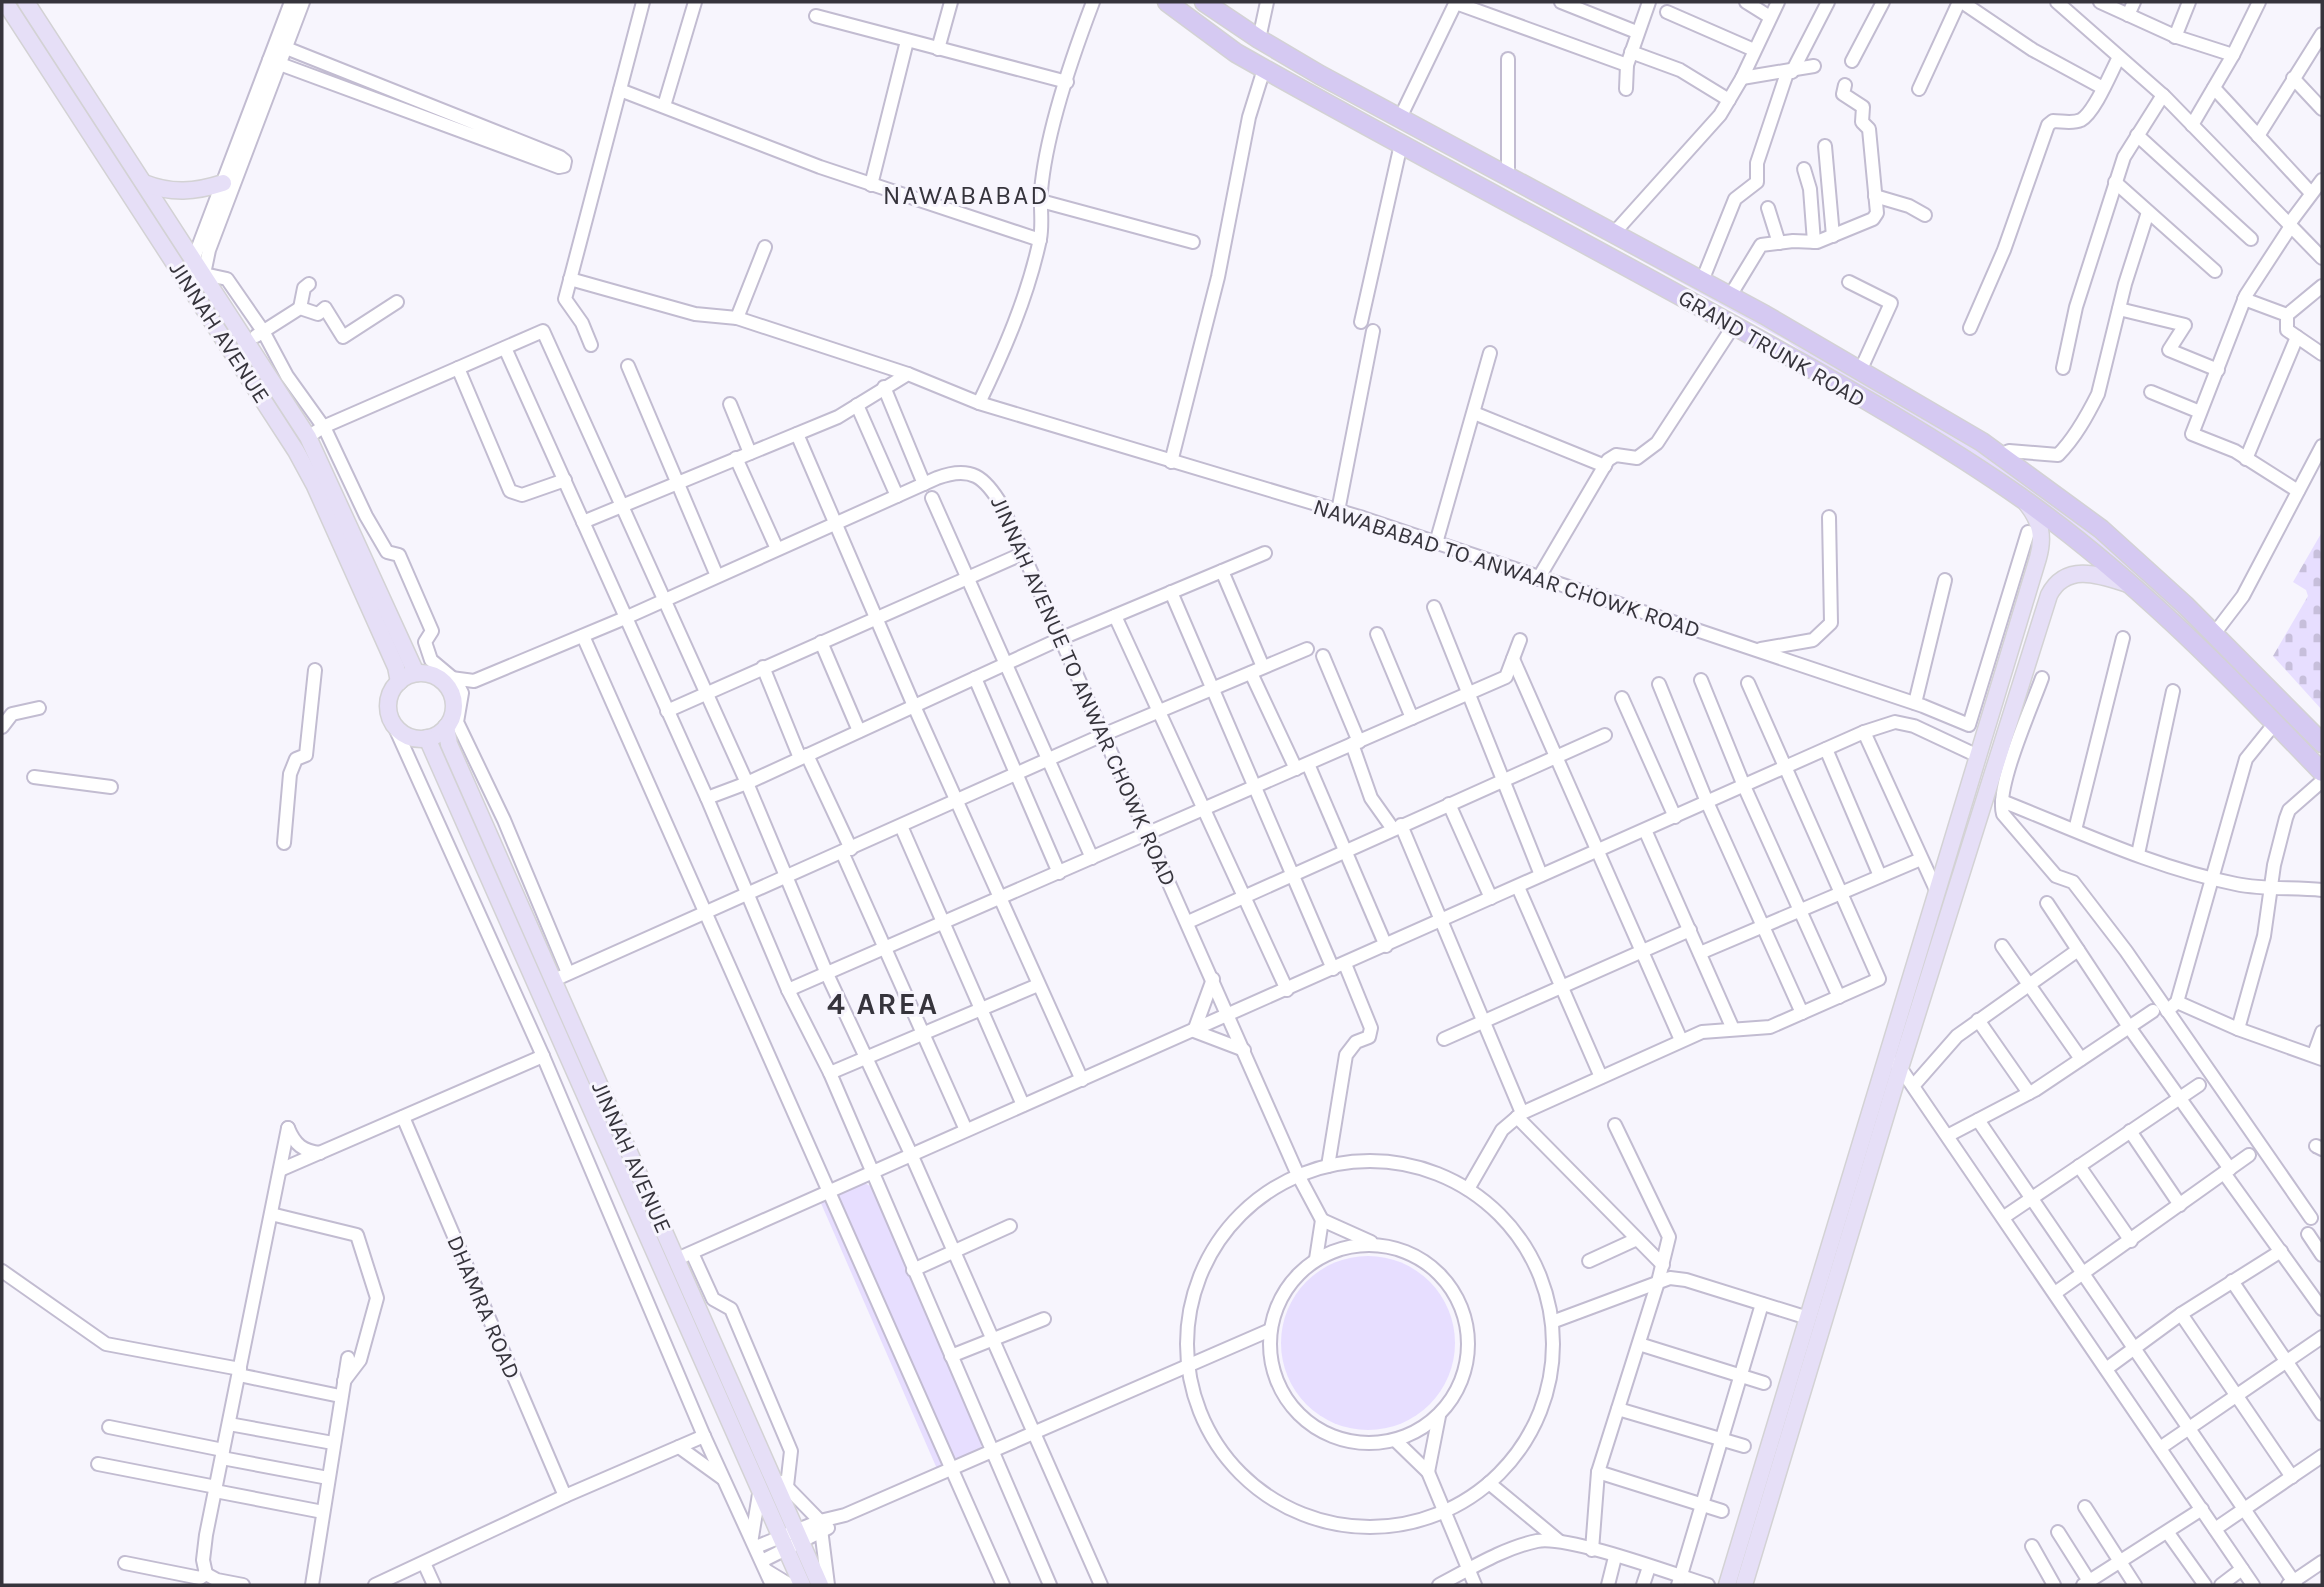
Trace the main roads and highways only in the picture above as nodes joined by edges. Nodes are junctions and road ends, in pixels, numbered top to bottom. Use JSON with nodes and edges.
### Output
{"nodes":[{"id":1,"x":5,"y":2,"type":"edge"},
{"id":2,"x":26,"y":2,"type":"edge"},
{"id":3,"x":1167,"y":2,"type":"edge"},
{"id":4,"x":1207,"y":3,"type":"edge"},
{"id":5,"x":144,"y":183,"type":"junction"},
{"id":6,"x":228,"y":185,"type":"road end"},
{"id":7,"x":1614,"y":233,"type":"junction"},
{"id":8,"x":1604,"y":254,"type":"junction"},
{"id":9,"x":2024,"y":500,"type":"junction"},
{"id":10,"x":2128,"y":584,"type":"junction"},
{"id":11,"x":416,"y":673,"type":"junction"},
{"id":12,"x":399,"y":682,"type":"junction"},
{"id":13,"x":2269,"y":687,"type":"junction"},
{"id":14,"x":2253,"y":700,"type":"junction"},
{"id":15,"x":446,"y":727,"type":"junction"},
{"id":16,"x":427,"y":738,"type":"junction"},
{"id":17,"x":2322,"y":743,"type":"edge"},
{"id":18,"x":2322,"y":772,"type":"edge"},
{"id":19,"x":1962,"y":808,"type":"junction"},
{"id":20,"x":1979,"y":811,"type":"junction"},
{"id":21,"x":1894,"y":1061,"type":"junction"},
{"id":22,"x":1856,"y":1158,"type":"junction"},
{"id":23,"x":1873,"y":1163,"type":"junction"},
{"id":24,"x":1762,"y":1495,"type":"junction"},
{"id":25,"x":792,"y":1540,"type":"junction"},
{"id":26,"x":802,"y":1585,"type":"edge"},
{"id":27,"x":820,"y":1585,"type":"edge"},
{"id":28,"x":1727,"y":1585,"type":"edge"},
{"id":29,"x":1744,"y":1585,"type":"edge"}],
"edges":[{"from":1,"to":12,"type":"main road","name":"JINNAH AVENUE"},
{"from":2,"to":5,"type":"main road","name":"JINNAH AVENUE"},
{"from":3,"to":8,"type":"highway","name":"GRAND TRUNK ROAD"},
{"from":4,"to":7,"type":"highway","name":"GRAND TRUNK ROAD"},
{"from":5,"to":6,"type":"main road"},
{"from":5,"to":11,"type":"main road","name":"JINNAH AVENUE"},
{"from":7,"to":8,"type":"highway"},
{"from":7,"to":13,"type":"highway","name":"GRAND TRUNK ROAD"},
{"from":8,"to":9,"type":"highway","name":"GRAND TRUNK ROAD"},
{"from":9,"to":10,"type":"highway","name":"GRAND TRUNK ROAD"},
{"from":9,"to":19,"type":"main road"},
{"from":10,"to":14,"type":"highway","name":"GRAND TRUNK ROAD"},
{"from":10,"to":20,"type":"main road"},
{"from":11,"to":12,"type":"main road"},
{"from":11,"to":15,"type":"main road"},
{"from":12,"to":16,"type":"main road"},
{"from":13,"to":14,"type":"highway"},
{"from":13,"to":17,"type":"highway","name":"GRAND TRUNK ROAD"},
{"from":14,"to":18,"type":"highway","name":"GRAND TRUNK ROAD"},
{"from":15,"to":16,"type":"main road"},
{"from":15,"to":25,"type":"main road","name":"JINNAH AVENUE"},
{"from":16,"to":25,"type":"main road","name":"JINNAH AVENUE"},
{"from":19,"to":20,"type":"main road"},
{"from":19,"to":21,"type":"main road"},
{"from":20,"to":21,"type":"main road"},
{"from":21,"to":22,"type":"main road"},
{"from":21,"to":23,"type":"main road"},
{"from":22,"to":23,"type":"main road"},
{"from":22,"to":24,"type":"main road"},
{"from":23,"to":24,"type":"main road"},
{"from":24,"to":28,"type":"main road"},
{"from":24,"to":29,"type":"main road"},
{"from":25,"to":26,"type":"main road","name":"JINNAH AVENUE"},
{"from":25,"to":27,"type":"main road","name":"JINNAH AVENUE"}]}
